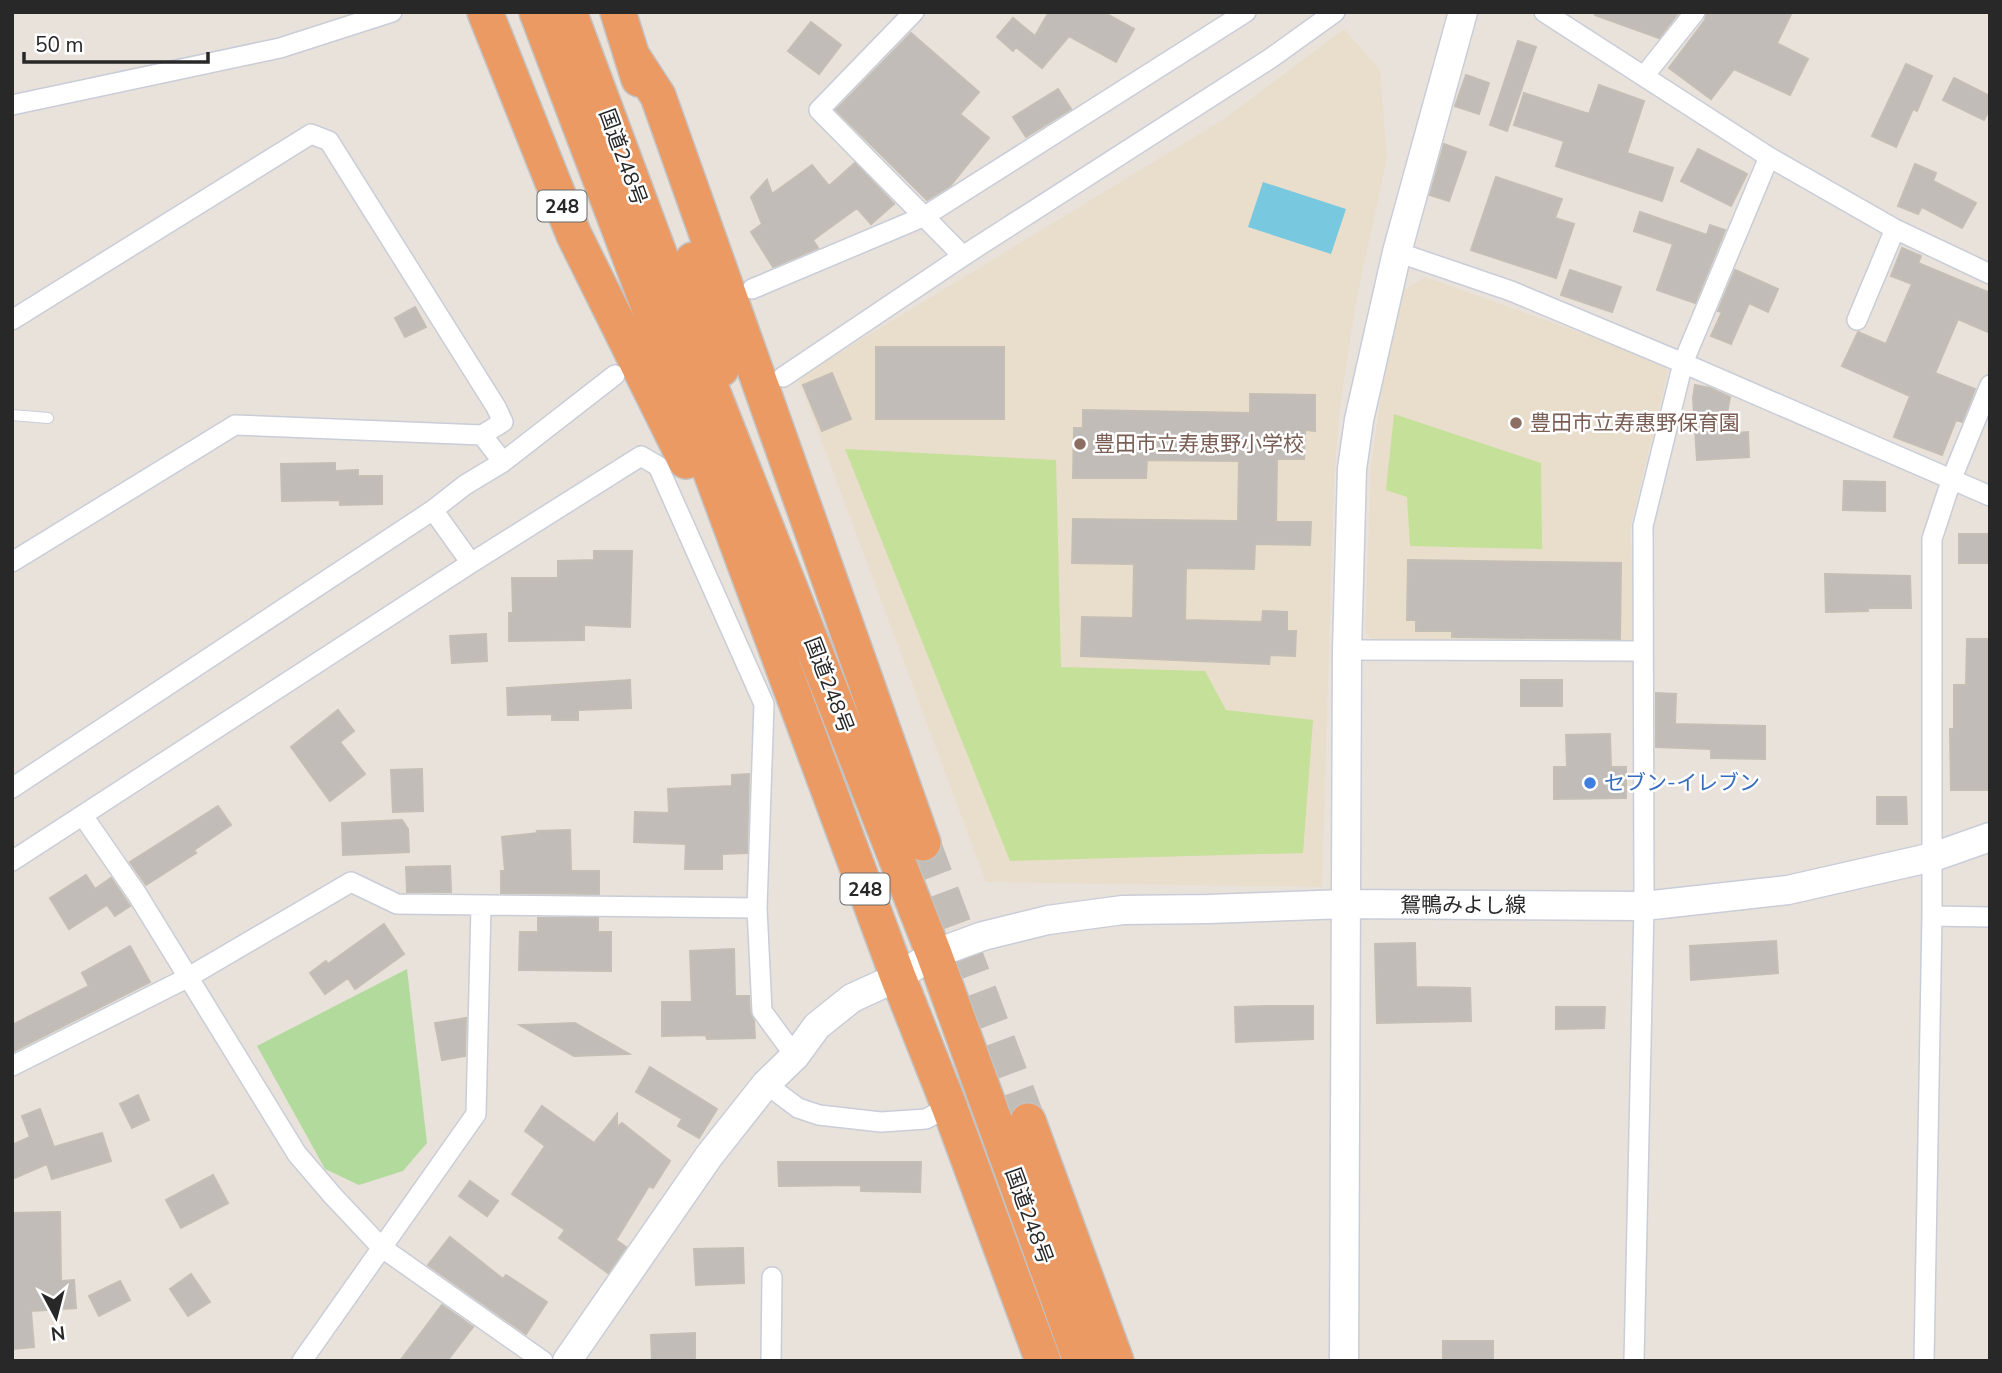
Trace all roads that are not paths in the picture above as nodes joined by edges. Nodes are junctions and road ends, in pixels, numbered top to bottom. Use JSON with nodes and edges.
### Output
{"nodes":[{"id":1,"x":392,"y":12,"type":"edge"},
{"id":2,"x":485,"y":12,"type":"edge"},
{"id":3,"x":537,"y":12,"type":"edge"},
{"id":4,"x":569,"y":12,"type":"edge"},
{"id":5,"x":618,"y":12,"type":"edge"},
{"id":6,"x":914,"y":12,"type":"edge"},
{"id":7,"x":1246,"y":12,"type":"edge"},
{"id":8,"x":1335,"y":12,"type":"edge"},
{"id":9,"x":1463,"y":12,"type":"edge"},
{"id":10,"x":1544,"y":12,"type":"edge"},
{"id":11,"x":1695,"y":12,"type":"edge"},
{"id":12,"x":1644,"y":76,"type":"junction"},
{"id":13,"x":12,"y":105,"type":"edge"},
{"id":14,"x":1769,"y":157,"type":"junction"},
{"id":15,"x":925,"y":216,"type":"junction"},
{"id":16,"x":1895,"y":229,"type":"junction"},
{"id":17,"x":1397,"y":252,"type":"junction"},
{"id":18,"x":963,"y":256,"type":"junction"},
{"id":19,"x":1990,"y":274,"type":"edge"},
{"id":20,"x":752,"y":289,"type":"dead end"},
{"id":21,"x":12,"y":320,"type":"edge"},
{"id":22,"x":1857,"y":320,"type":"dead end"},
{"id":23,"x":698,"y":363,"type":"junction"},
{"id":24,"x":1683,"y":363,"type":"junction"},
{"id":25,"x":615,"y":374,"type":"dead end"},
{"id":26,"x":771,"y":377,"type":"junction"},
{"id":27,"x":1990,"y":385,"type":"edge"},
{"id":28,"x":12,"y":415,"type":"edge"},
{"id":29,"x":48,"y":418,"type":"dead end"},
{"id":30,"x":482,"y":435,"type":"junction"},
{"id":31,"x":503,"y":462,"type":"junction"},
{"id":32,"x":1952,"y":478,"type":"junction"},
{"id":33,"x":1990,"y":496,"type":"edge"},
{"id":34,"x":433,"y":510,"type":"junction"},
{"id":35,"x":12,"y":562,"type":"edge"},
{"id":36,"x":471,"y":564,"type":"junction"},
{"id":37,"x":1347,"y":650,"type":"junction"},
{"id":38,"x":1642,"y":651,"type":"junction"},
{"id":39,"x":779,"y":701,"type":"junction"},
{"id":40,"x":12,"y":788,"type":"edge"},
{"id":41,"x":83,"y":816,"type":"junction"},
{"id":42,"x":1990,"y":837,"type":"edge"},
{"id":43,"x":923,"y":842,"type":"tunnel mouth"},
{"id":44,"x":1933,"y":857,"type":"junction"},
{"id":45,"x":12,"y":861,"type":"edge"},
{"id":46,"x":1345,"y":904,"type":"junction"},
{"id":47,"x":1644,"y":906,"type":"junction"},
{"id":48,"x":481,"y":907,"type":"junction"},
{"id":49,"x":757,"y":908,"type":"junction"},
{"id":50,"x":1932,"y":916,"type":"junction"},
{"id":51,"x":1990,"y":917,"type":"edge"},
{"id":52,"x":934,"y":954,"type":"junction"},
{"id":53,"x":898,"y":977,"type":"junction"},
{"id":54,"x":187,"y":978,"type":"junction"},
{"id":55,"x":794,"y":1056,"type":"junction"},
{"id":56,"x":12,"y":1066,"type":"edge"},
{"id":57,"x":766,"y":1084,"type":"junction"},
{"id":58,"x":949,"y":1106,"type":"junction"},
{"id":59,"x":1028,"y":1121,"type":"tunnel mouth"},
{"id":60,"x":381,"y":1247,"type":"junction"},
{"id":61,"x":772,"y":1277,"type":"dead end"},
{"id":62,"x":302,"y":1361,"type":"edge"},
{"id":63,"x":543,"y":1361,"type":"edge"},
{"id":64,"x":567,"y":1361,"type":"edge"},
{"id":65,"x":771,"y":1361,"type":"edge"},
{"id":66,"x":1043,"y":1361,"type":"edge"},
{"id":67,"x":1081,"y":1361,"type":"edge"},
{"id":68,"x":1116,"y":1361,"type":"edge"},
{"id":69,"x":1344,"y":1361,"type":"edge"},
{"id":70,"x":1634,"y":1361,"type":"edge"},
{"id":71,"x":1924,"y":1361,"type":"edge"}],
"edges":[{"from":1,"to":13,"type":"street"},
{"from":2,"to":23,"type":"highway","number":"248"},
{"from":3,"to":23,"type":"highway","name":"国道248号","number":"248"},
{"from":4,"to":23,"type":"highway","name":"国道248号","number":"248"},
{"from":5,"to":23,"type":"highway","number":"248"},
{"from":6,"to":15,"type":"street"},
{"from":7,"to":15,"type":"street"},
{"from":8,"to":18,"type":"street"},
{"from":9,"to":17,"type":"street"},
{"from":10,"to":12,"type":"street"},
{"from":11,"to":12,"type":"street"},
{"from":12,"to":14,"type":"street"},
{"from":14,"to":16,"type":"street"},
{"from":14,"to":24,"type":"street"},
{"from":15,"to":18,"type":"street"},
{"from":15,"to":20,"type":"street"},
{"from":16,"to":19,"type":"street"},
{"from":16,"to":22,"type":"street"},
{"from":17,"to":24,"type":"street"},
{"from":17,"to":37,"type":"street"},
{"from":18,"to":26,"type":"street"},
{"from":21,"to":30,"type":"street"},
{"from":23,"to":26,"type":"highway","number":"248"},
{"from":23,"to":39,"type":"highway","name":"国道248号","number":"248"},
{"from":23,"to":52,"type":"highway","name":"国道248号","number":"248"},
{"from":24,"to":32,"type":"street"},
{"from":24,"to":38,"type":"street"},
{"from":25,"to":31,"type":"street"},
{"from":26,"to":43,"type":"highway","number":"248"},
{"from":27,"to":32,"type":"street"},
{"from":28,"to":29,"type":"lane"},
{"from":30,"to":31,"type":"street"},
{"from":30,"to":35,"type":"street"},
{"from":31,"to":34,"type":"street"},
{"from":32,"to":33,"type":"street"},
{"from":32,"to":44,"type":"street"},
{"from":34,"to":36,"type":"street"},
{"from":34,"to":40,"type":"street"},
{"from":36,"to":39,"type":"street"},
{"from":36,"to":41,"type":"street"},
{"from":37,"to":38,"type":"street"},
{"from":37,"to":46,"type":"street"},
{"from":38,"to":47,"type":"street"},
{"from":39,"to":49,"type":"street"},
{"from":39,"to":53,"type":"highway","name":"国道248号","number":"248"},
{"from":41,"to":45,"type":"street"},
{"from":41,"to":54,"type":"street"},
{"from":42,"to":44,"type":"street","name":"鴛鴨みよし線"},
{"from":44,"to":47,"type":"street","name":"鴛鴨みよし線"},
{"from":44,"to":50,"type":"street"},
{"from":46,"to":47,"type":"street","name":"鴛鴨みよし線"},
{"from":46,"to":52,"type":"street","name":"鴛鴨みよし線"},
{"from":46,"to":69,"type":"street"},
{"from":47,"to":70,"type":"street"},
{"from":48,"to":49,"type":"street"},
{"from":48,"to":54,"type":"street"},
{"from":48,"to":60,"type":"street"},
{"from":49,"to":55,"type":"street"},
{"from":50,"to":51,"type":"street"},
{"from":50,"to":71,"type":"street"},
{"from":52,"to":53,"type":"street","name":"鴛鴨みよし線"},
{"from":52,"to":67,"type":"highway","name":"国道248号","number":"248"},
{"from":53,"to":55,"type":"street","name":"鴛鴨みよし線"},
{"from":53,"to":58,"type":"highway","name":"国道248号","number":"248"},
{"from":54,"to":56,"type":"street"},
{"from":54,"to":60,"type":"street"},
{"from":55,"to":57,"type":"street","name":"鴛鴨みよし線"},
{"from":57,"to":58,"type":"street"},
{"from":57,"to":64,"type":"street","name":"鴛鴨みよし線"},
{"from":58,"to":66,"type":"highway","name":"国道248号","number":"248"},
{"from":59,"to":68,"type":"highway"},
{"from":60,"to":62,"type":"street"},
{"from":60,"to":63,"type":"street"},
{"from":61,"to":65,"type":"street"}]}
